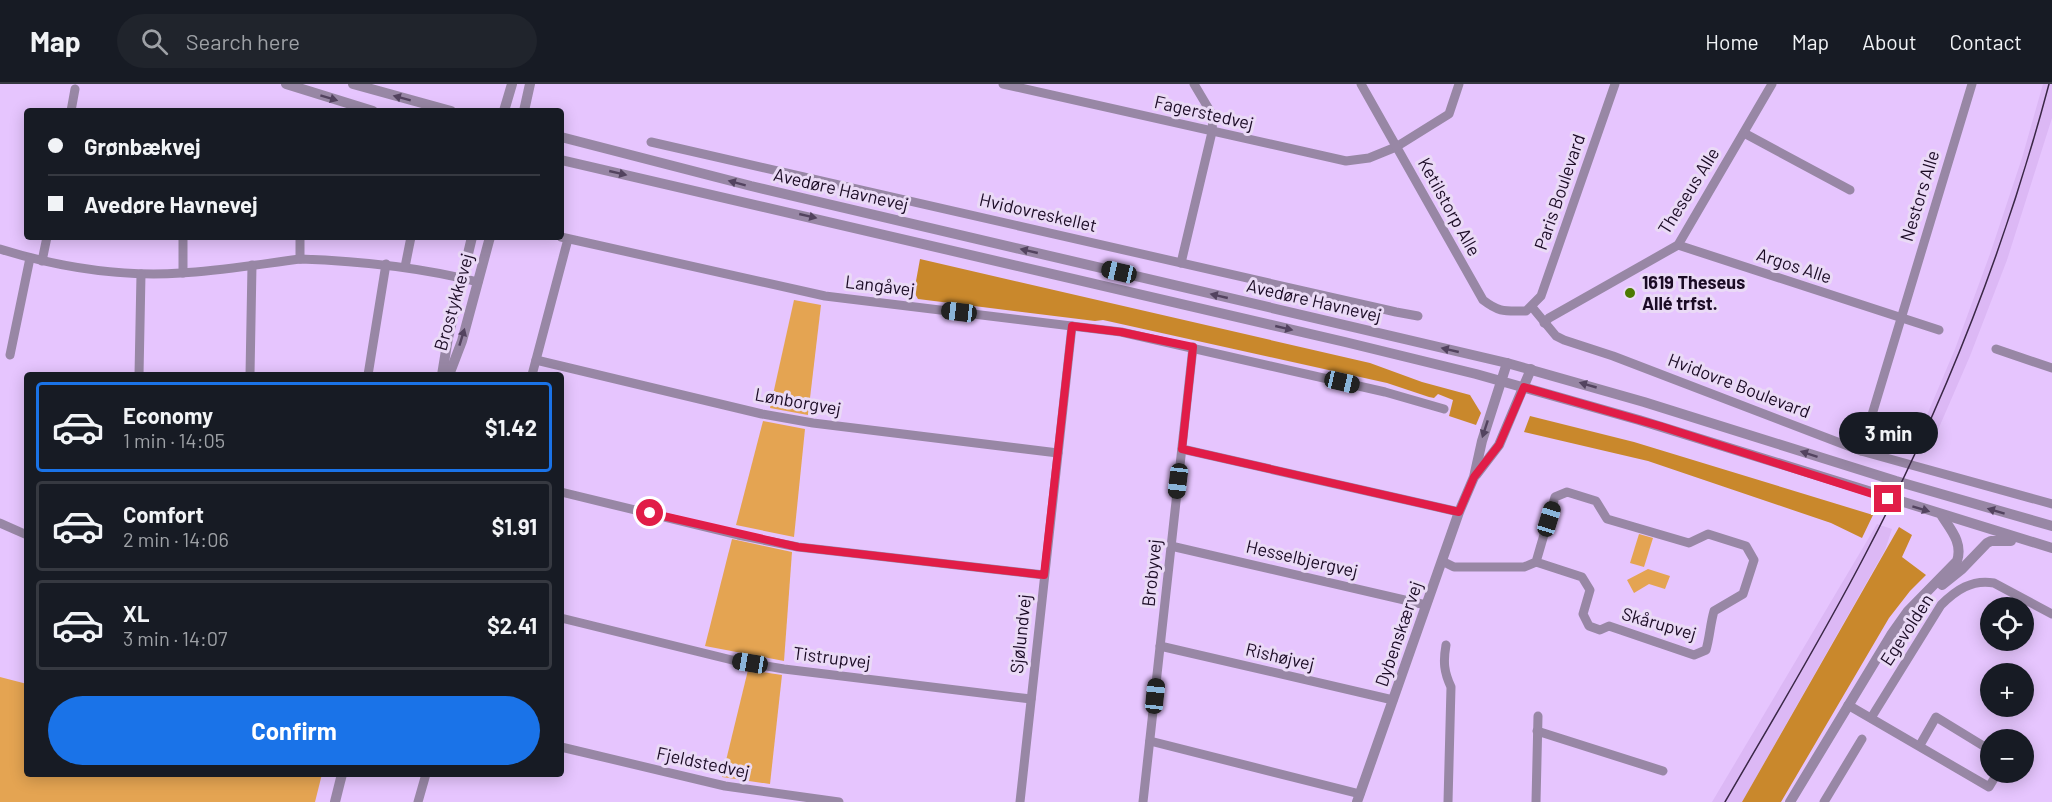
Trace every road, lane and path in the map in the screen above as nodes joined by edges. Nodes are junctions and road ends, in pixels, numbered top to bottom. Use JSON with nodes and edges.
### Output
{"nodes":[{"id":1,"x":286,"y":84,"type":"edge"},
{"id":2,"x":353,"y":84,"type":"edge"},
{"id":3,"x":512,"y":84,"type":"edge"},
{"id":4,"x":531,"y":84,"type":"edge"},
{"id":5,"x":1003,"y":84,"type":"edge"},
{"id":6,"x":1194,"y":84,"type":"edge"},
{"id":7,"x":1361,"y":84,"type":"edge"},
{"id":8,"x":1459,"y":84,"type":"edge"},
{"id":9,"x":1615,"y":84,"type":"edge"},
{"id":10,"x":1772,"y":84,"type":"edge"},
{"id":11,"x":1972,"y":84,"type":"edge"},
{"id":12,"x":75,"y":89,"type":"dead end"},
{"id":13,"x":72,"y":108,"type":"edge"},
{"id":14,"x":363,"y":108,"type":"edge"},
{"id":15,"x":440,"y":108,"type":"edge"},
{"id":16,"x":505,"y":108,"type":"edge"},
{"id":17,"x":525,"y":108,"type":"edge"},
{"id":18,"x":1212,"y":132,"type":"junction"},
{"id":19,"x":1744,"y":133,"type":"junction"},
{"id":20,"x":564,"y":138,"type":"edge"},
{"id":21,"x":651,"y":142,"type":"dead end"},
{"id":22,"x":1396,"y":147,"type":"junction"},
{"id":23,"x":564,"y":161,"type":"edge"},
{"id":24,"x":1851,"y":190,"type":"dead end"},
{"id":25,"x":565,"y":238,"type":"edge"},
{"id":26,"x":46,"y":240,"type":"edge"},
{"id":27,"x":183,"y":240,"type":"edge"},
{"id":28,"x":300,"y":240,"type":"edge"},
{"id":29,"x":410,"y":240,"type":"edge"},
{"id":30,"x":471,"y":240,"type":"edge"},
{"id":31,"x":489,"y":240,"type":"edge"},
{"id":32,"x":1678,"y":245,"type":"junction"},
{"id":33,"x":0,"y":249,"type":"edge"},
{"id":34,"x":30,"y":258,"type":"junction"},
{"id":35,"x":300,"y":259,"type":"junction"},
{"id":36,"x":42,"y":261,"type":"junction"},
{"id":37,"x":1181,"y":263,"type":"junction"},
{"id":38,"x":386,"y":264,"type":"junction"},
{"id":39,"x":252,"y":265,"type":"junction"},
{"id":40,"x":405,"y":267,"type":"junction"},
{"id":41,"x":183,"y":273,"type":"junction"},
{"id":42,"x":141,"y":274,"type":"junction"},
{"id":43,"x":463,"y":278,"type":"junction"},
{"id":44,"x":478,"y":282,"type":"junction"},
{"id":45,"x":1532,"y":308,"type":"junction"},
{"id":46,"x":1418,"y":316,"type":"dead end"},
{"id":47,"x":1900,"y":318,"type":"junction"},
{"id":48,"x":1544,"y":323,"type":"junction"},
{"id":49,"x":1072,"y":326,"type":"junction"},
{"id":50,"x":1939,"y":330,"type":"dead end"},
{"id":51,"x":1193,"y":347,"type":"junction"},
{"id":52,"x":1996,"y":349,"type":"dead end"},
{"id":53,"x":10,"y":355,"type":"dead end"},
{"id":54,"x":536,"y":360,"type":"junction"},
{"id":55,"x":1507,"y":363,"type":"junction"},
{"id":56,"x":2052,"y":368,"type":"edge"},
{"id":57,"x":1531,"y":369,"type":"junction"},
{"id":58,"x":139,"y":372,"type":"edge"},
{"id":59,"x":249,"y":372,"type":"edge"},
{"id":60,"x":368,"y":372,"type":"edge"},
{"id":61,"x":443,"y":372,"type":"edge"},
{"id":62,"x":450,"y":372,"type":"edge"},
{"id":63,"x":533,"y":372,"type":"edge"},
{"id":64,"x":1501,"y":381,"type":"junction"},
{"id":65,"x":1524,"y":387,"type":"junction"},
{"id":66,"x":1444,"y":409,"type":"dead end"},
{"id":67,"x":1182,"y":449,"type":"junction"},
{"id":68,"x":1861,"y":450,"type":"junction"},
{"id":69,"x":1058,"y":453,"type":"junction"},
{"id":70,"x":1474,"y":477,"type":"junction"},
{"id":71,"x":564,"y":493,"type":"edge"},
{"id":72,"x":2052,"y":504,"type":"edge"},
{"id":73,"x":1459,"y":512,"type":"junction"},
{"id":74,"x":1942,"y":516,"type":"junction"},
{"id":75,"x":0,"y":523,"type":"edge"},
{"id":76,"x":2052,"y":526,"type":"edge"},
{"id":77,"x":24,"y":534,"type":"edge"},
{"id":78,"x":2023,"y":541,"type":"junction"},
{"id":79,"x":1171,"y":546,"type":"junction"},
{"id":80,"x":2052,"y":548,"type":"edge"},
{"id":81,"x":1442,"y":561,"type":"junction"},
{"id":82,"x":1536,"y":562,"type":"junction"},
{"id":83,"x":1044,"y":575,"type":"junction"},
{"id":84,"x":1929,"y":592,"type":"junction"},
{"id":85,"x":1426,"y":605,"type":"junction"},
{"id":86,"x":2052,"y":614,"type":"edge"},
{"id":87,"x":564,"y":619,"type":"edge"},
{"id":88,"x":1446,"y":645,"type":"dead end"},
{"id":89,"x":1160,"y":646,"type":"junction"},
{"id":90,"x":1031,"y":699,"type":"junction"},
{"id":91,"x":1393,"y":700,"type":"junction"},
{"id":92,"x":1848,"y":705,"type":"junction"},
{"id":93,"x":1538,"y":716,"type":"dead end"},
{"id":94,"x":1871,"y":718,"type":"junction"},
{"id":95,"x":1537,"y":731,"type":"junction"},
{"id":96,"x":1862,"y":739,"type":"dead end"},
{"id":97,"x":1150,"y":741,"type":"junction"},
{"id":98,"x":1980,"y":744,"type":"edge"},
{"id":99,"x":1920,"y":745,"type":"junction"},
{"id":100,"x":564,"y":748,"type":"edge"},
{"id":101,"x":1663,"y":771,"type":"dead end"},
{"id":102,"x":341,"y":777,"type":"edge"},
{"id":103,"x":425,"y":777,"type":"edge"},
{"id":104,"x":1980,"y":782,"type":"edge"},
{"id":105,"x":1359,"y":798,"type":"edge"},
{"id":106,"x":335,"y":802,"type":"edge"},
{"id":107,"x":418,"y":802,"type":"edge"},
{"id":108,"x":839,"y":802,"type":"edge"},
{"id":109,"x":1020,"y":802,"type":"edge"},
{"id":110,"x":1143,"y":802,"type":"edge"},
{"id":111,"x":1448,"y":802,"type":"edge"},
{"id":112,"x":1536,"y":802,"type":"edge"},
{"id":113,"x":1791,"y":802,"type":"edge"},
{"id":114,"x":1824,"y":802,"type":"edge"}],
"edges":[{"from":1,"to":14,"type":"street","one_way":true},
{"from":15,"to":2,"type":"street","one_way":true},
{"from":3,"to":16,"type":"street"},
{"from":4,"to":17,"type":"street"},
{"from":5,"to":18,"type":"street","name":"Fagerstedvej"},
{"from":6,"to":18,"type":"street"},
{"from":7,"to":22,"type":"street","name":"Ketilstorp Alle"},
{"from":8,"to":22,"type":"street","name":"Fagerstedvej"},
{"from":9,"to":45,"type":"street","name":"Paris Boulevard"},
{"from":10,"to":19,"type":"street","name":"Theseus Alle"},
{"from":11,"to":47,"type":"street","name":"Nestors Alle"},
{"from":12,"to":13,"type":"street"},
{"from":18,"to":22,"type":"street","name":"Fagerstedvej"},
{"from":18,"to":37,"type":"street"},
{"from":19,"to":24,"type":"street"},
{"from":19,"to":32,"type":"street","name":"Theseus Alle"},
{"from":55,"to":20,"type":"street","name":"Avedøre Havnevej","one_way":true},
{"from":21,"to":37,"type":"street","name":"Hvidovreskellet"},
{"from":22,"to":45,"type":"street","name":"Ketilstorp Alle"},
{"from":23,"to":64,"type":"street","name":"Avedøre Havnevej","one_way":true},
{"from":25,"to":49,"type":"street","name":"Langåvej"},
{"from":25,"to":54,"type":"street"},
{"from":26,"to":36,"type":"street"},
{"from":27,"to":41,"type":"street"},
{"from":28,"to":35,"type":"street"},
{"from":29,"to":40,"type":"street"},
{"from":30,"to":43,"type":"street","name":"Brostykkevej"},
{"from":31,"to":44,"type":"street","name":"Brostykkevej"},
{"from":32,"to":47,"type":"street","name":"Argos Alle"},
{"from":32,"to":48,"type":"street","name":"Theseus Alle"},
{"from":33,"to":34,"type":"street"},
{"from":34,"to":36,"type":"street"},
{"from":34,"to":53,"type":"street"},
{"from":35,"to":38,"type":"street"},
{"from":35,"to":39,"type":"street"},
{"from":36,"to":42,"type":"street"},
{"from":37,"to":46,"type":"street","name":"Hvidovreskellet"},
{"from":38,"to":40,"type":"street"},
{"from":38,"to":60,"type":"street"},
{"from":39,"to":41,"type":"street"},
{"from":39,"to":59,"type":"street"},
{"from":40,"to":43,"type":"street"},
{"from":41,"to":42,"type":"street"},
{"from":42,"to":58,"type":"street"},
{"from":43,"to":44,"type":"street"},
{"from":43,"to":61,"type":"street","name":"Brostykkevej"},
{"from":62,"to":44,"type":"street","name":"Brostykkevej","one_way":true},
{"from":45,"to":48,"type":"street","name":"Hvidovre Boulevard"},
{"from":47,"to":50,"type":"street"},
{"from":47,"to":68,"type":"street","name":"Nestors Alle"},
{"from":48,"to":68,"type":"street","name":"Hvidovre Boulevard"},
{"from":49,"to":51,"type":"street","name":"Langåvej"},
{"from":49,"to":69,"type":"street","name":"Sjølundvej"},
{"from":51,"to":66,"type":"street","name":"Langåvej"},
{"from":51,"to":67,"type":"street","name":"Brobyvej"},
{"from":52,"to":56,"type":"street"},
{"from":54,"to":63,"type":"street"},
{"from":54,"to":69,"type":"street","name":"Lønborgvej"},
{"from":55,"to":57,"type":"street","name":"Avedøre Havnevej"},
{"from":55,"to":64,"type":"street","name":"Dybenskærvej"},
{"from":57,"to":65,"type":"street","name":"Dybenskærvej"},
{"from":76,"to":57,"type":"street","name":"Avedøre Havnevej","one_way":true},
{"from":64,"to":65,"type":"street","name":"Avedøre Havnevej"},
{"from":64,"to":70,"type":"street","name":"Dybenskærvej","one_way":true},
{"from":65,"to":70,"type":"street","name":"Dybenskærvej"},
{"from":65,"to":74,"type":"street","name":"Avedøre Havnevej","one_way":true},
{"from":67,"to":73,"type":"street"},
{"from":67,"to":79,"type":"street","name":"Brobyvej"},
{"from":68,"to":72,"type":"street","name":"Hvidovre Boulevard"},
{"from":69,"to":83,"type":"street","name":"Sjølundvej"},
{"from":70,"to":73,"type":"street","name":"Dybenskærvej"},
{"from":71,"to":83,"type":"street"},
{"from":73,"to":81,"type":"street","name":"Dybenskærvej"},
{"from":74,"to":78,"type":"street","name":"Avedøre Havnevej"},
{"from":74,"to":84,"type":"street","name":"Egevolden"},
{"from":75,"to":77,"type":"street"},
{"from":78,"to":80,"type":"street","name":"Avedøre Havnevej"},
{"from":78,"to":84,"type":"street","name":"Egevolden"},
{"from":79,"to":85,"type":"street","name":"Hesselbjergvej"},
{"from":79,"to":89,"type":"street","name":"Brobyvej"},
{"from":81,"to":82,"type":"street","name":"Skårupvej"},
{"from":81,"to":85,"type":"street","name":"Dybenskærvej"},
{"from":82,"to":82,"type":"street","name":"Skårupvej"},
{"from":83,"to":90,"type":"street","name":"Sjølundvej"},
{"from":84,"to":92,"type":"street","name":"Egevolden"},
{"from":85,"to":91,"type":"street","name":"Dybenskærvej"},
{"from":86,"to":94,"type":"street","name":"Egevolden"},
{"from":87,"to":90,"type":"street","name":"Tistrupvej"},
{"from":88,"to":111,"type":"street"},
{"from":89,"to":91,"type":"street","name":"Rishøjvej"},
{"from":89,"to":97,"type":"street","name":"Brobyvej"},
{"from":90,"to":109,"type":"street","name":"Sjølundvej"},
{"from":91,"to":105,"type":"street","name":"Dybenskærvej"},
{"from":92,"to":94,"type":"street"},
{"from":92,"to":113,"type":"street","name":"Egevolden"},
{"from":93,"to":95,"type":"street"},
{"from":94,"to":99,"type":"street"},
{"from":95,"to":101,"type":"street"},
{"from":95,"to":112,"type":"street"},
{"from":96,"to":114,"type":"street"},
{"from":97,"to":105,"type":"street"},
{"from":97,"to":110,"type":"street","name":"Brobyvej"},
{"from":98,"to":99,"type":"street"},
{"from":99,"to":104,"type":"street"},
{"from":100,"to":108,"type":"street","name":"Fjeldstedvej"},
{"from":102,"to":106,"type":"street"},
{"from":103,"to":107,"type":"street"}]}
